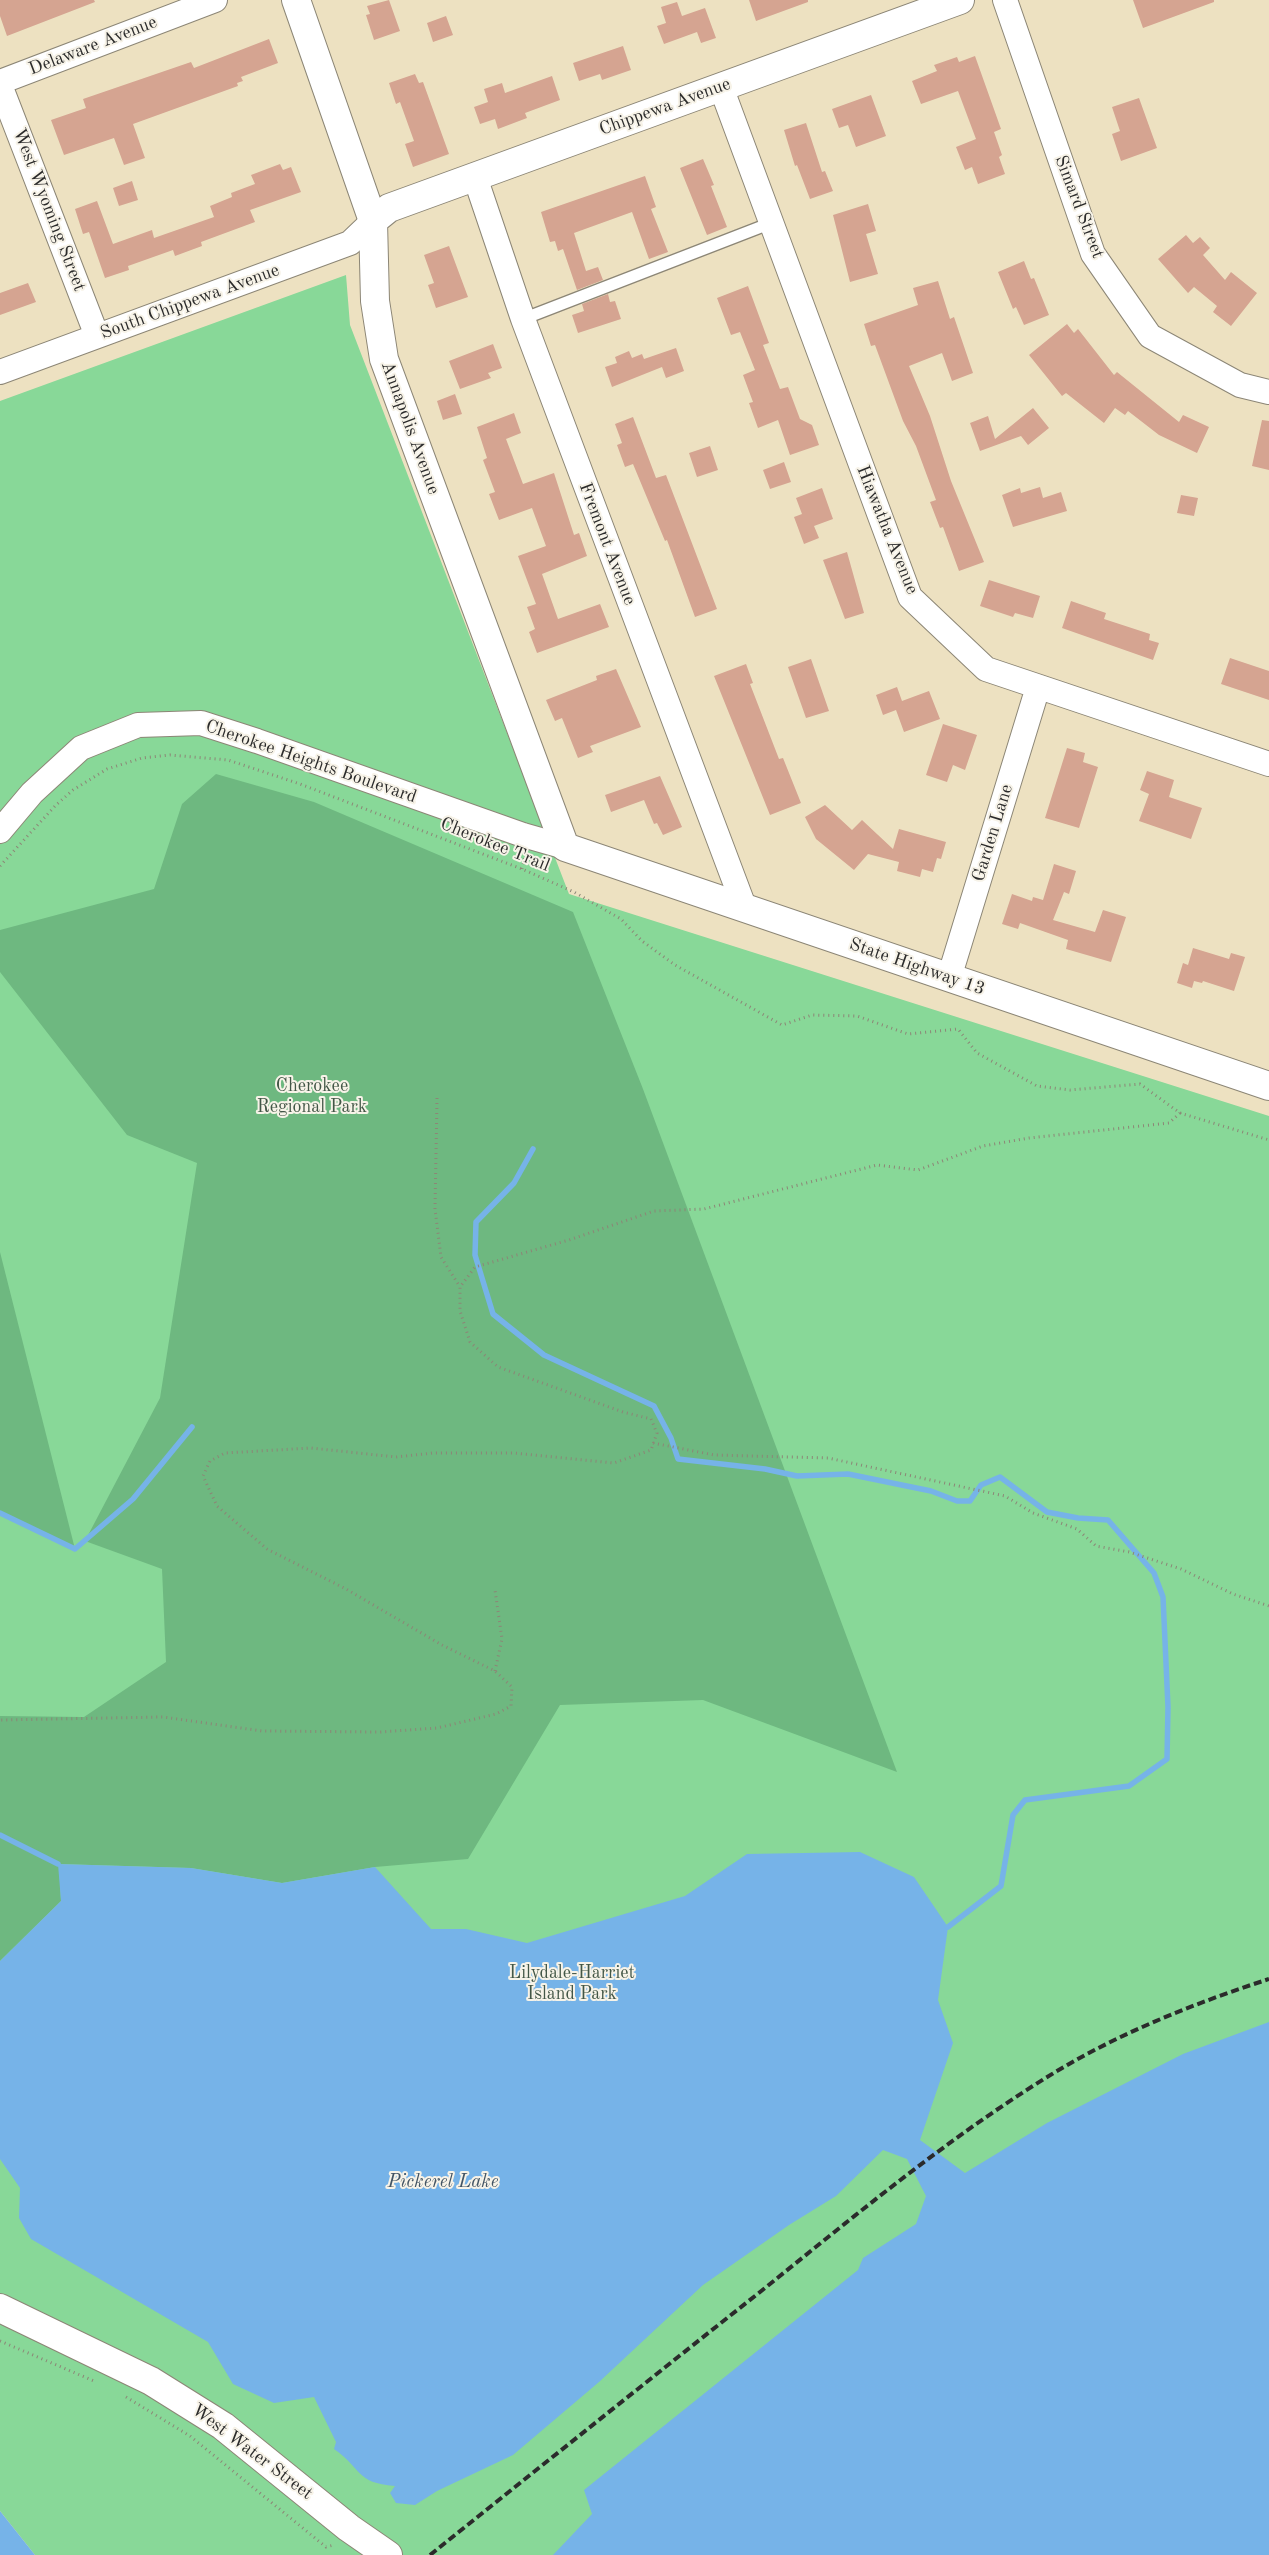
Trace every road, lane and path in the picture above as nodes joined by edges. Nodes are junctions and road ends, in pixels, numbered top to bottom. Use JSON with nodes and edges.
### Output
{"nodes":[{"id":1,"x":215,"y":0,"type":"edge"},
{"id":2,"x":296,"y":0,"type":"edge"},
{"id":3,"x":960,"y":0,"type":"edge"},
{"id":4,"x":1005,"y":0,"type":"edge"},
{"id":5,"x":0,"y":83,"type":"edge"},
{"id":6,"x":721,"y":87,"type":"junction"},
{"id":7,"x":475,"y":177,"type":"junction"},
{"id":8,"x":373,"y":221,"type":"junction"},
{"id":9,"x":771,"y":223,"type":"junction"},
{"id":10,"x":523,"y":319,"type":"junction"},
{"id":11,"x":97,"y":336,"type":"junction"},
{"id":12,"x":0,"y":372,"type":"edge"},
{"id":13,"x":1269,"y":392,"type":"edge"},
{"id":14,"x":1038,"y":687,"type":"junction"},
{"id":15,"x":1269,"y":764,"type":"edge"},
{"id":16,"x":0,"y":831,"type":"edge"},
{"id":17,"x":565,"y":847,"type":"junction"},
{"id":18,"x":526,"y":855,"type":"dead end"},
{"id":19,"x":0,"y":866,"type":"edge"},
{"id":20,"x":522,"y":869,"type":"junction"},
{"id":21,"x":745,"y":909,"type":"junction"},
{"id":22,"x":949,"y":978,"type":"junction"},
{"id":23,"x":1269,"y":1086,"type":"edge"},
{"id":24,"x":436,"y":1098,"type":"dead end"},
{"id":25,"x":1180,"y":1112,"type":"junction"},
{"id":26,"x":1269,"y":1140,"type":"edge"},
{"id":27,"x":460,"y":1287,"type":"junction"},
{"id":28,"x":653,"y":1443,"type":"junction"},
{"id":29,"x":496,"y":1590,"type":"dead end"},
{"id":30,"x":1269,"y":1606,"type":"edge"},
{"id":31,"x":495,"y":1671,"type":"junction"},
{"id":32,"x":0,"y":1720,"type":"edge"},
{"id":33,"x":0,"y":2308,"type":"edge"},
{"id":34,"x":0,"y":2341,"type":"edge"},
{"id":35,"x":97,"y":2383,"type":"dead end"},
{"id":36,"x":124,"y":2395,"type":"dead end"},
{"id":37,"x":349,"y":2528,"type":"junction"},
{"id":38,"x":388,"y":2555,"type":"edge"}],
"edges":[{"from":1,"to":5,"type":"street","name":"Delaware Avenue"},
{"from":2,"to":8,"type":"street","name":"Annapolis Avenue"},
{"from":3,"to":6,"type":"street","name":"Chippewa Avenue"},
{"from":4,"to":13,"type":"street","name":"Simard Street"},
{"from":5,"to":11,"type":"street","name":"West Wyoming Street"},
{"from":6,"to":7,"type":"street","name":"Chippewa Avenue"},
{"from":6,"to":9,"type":"street","name":"Hiawatha Avenue"},
{"from":7,"to":8,"type":"street","name":"Chippewa Avenue"},
{"from":7,"to":10,"type":"street","name":"Fremont Avenue"},
{"from":8,"to":11,"type":"street","name":"South Chippewa Avenue"},
{"from":8,"to":17,"type":"street","name":"Annapolis Avenue"},
{"from":9,"to":10,"type":"lane"},
{"from":9,"to":14,"type":"street","name":"Hiawatha Avenue"},
{"from":10,"to":21,"type":"street","name":"Fremont Avenue"},
{"from":11,"to":12,"type":"street","name":"South Chippewa Avenue"},
{"from":14,"to":15,"type":"street","name":"Hiawatha Avenue"},
{"from":14,"to":22,"type":"street","name":"Garden Lane"},
{"from":16,"to":17,"type":"street","name":"Cherokee Heights Boulevard"},
{"from":17,"to":21,"type":"street","name":"State Highway 13"},
{"from":18,"to":20,"type":"path"},
{"from":19,"to":20,"type":"path","name":"Cherokee Trail"},
{"from":20,"to":25,"type":"path","name":"Cherokee Trail"},
{"from":21,"to":22,"type":"street","name":"State Highway 13"},
{"from":22,"to":23,"type":"street","name":"State Highway 13"},
{"from":24,"to":27,"type":"path"},
{"from":25,"to":26,"type":"path"},
{"from":25,"to":27,"type":"path"},
{"from":27,"to":28,"type":"path"},
{"from":28,"to":30,"type":"path"},
{"from":28,"to":31,"type":"path"},
{"from":29,"to":31,"type":"path"},
{"from":31,"to":32,"type":"path"},
{"from":33,"to":37,"type":"street","name":"West Water Street"},
{"from":34,"to":35,"type":"path"},
{"from":36,"to":37,"type":"path"},
{"from":37,"to":38,"type":"street","name":"West Water Street"}]}
